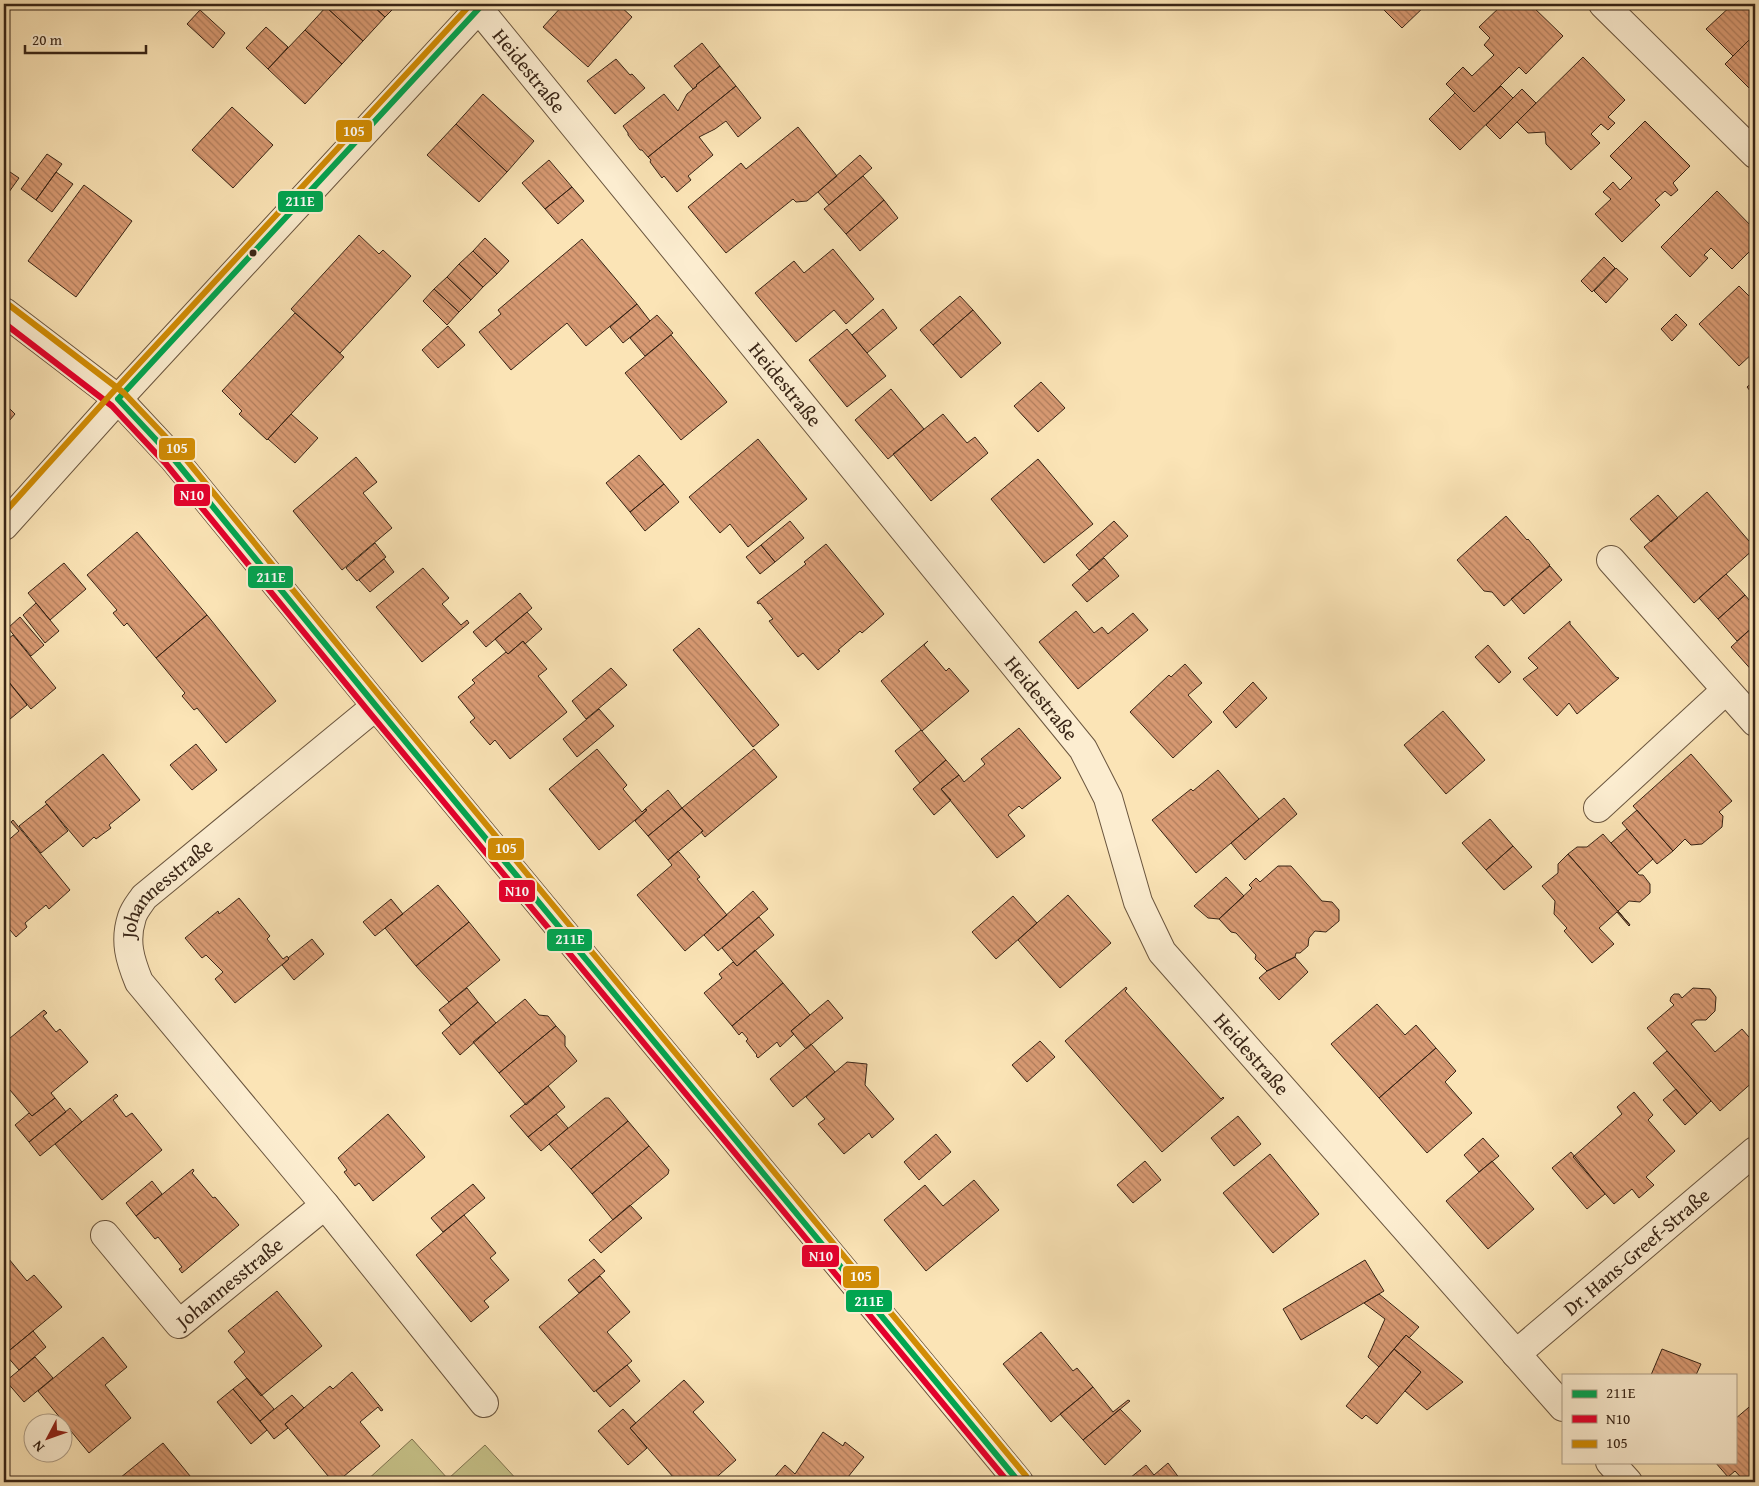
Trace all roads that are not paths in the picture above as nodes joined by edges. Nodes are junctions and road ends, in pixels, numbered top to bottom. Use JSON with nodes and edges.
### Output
{"nodes":[{"id":1,"x":1603,"y":4,"type":"edge"},
{"id":2,"x":480,"y":6,"type":"edge"},
{"id":3,"x":1755,"y":154,"type":"edge"},
{"id":4,"x":4,"y":312,"type":"edge"},
{"id":5,"x":118,"y":399,"type":"junction"},
{"id":6,"x":4,"y":526,"type":"edge"},
{"id":7,"x":1611,"y":560,"type":"dead end"},
{"id":8,"x":1726,"y":690,"type":"junction"},
{"id":9,"x":376,"y":706,"type":"junction"},
{"id":10,"x":1755,"y":722,"type":"edge"},
{"id":11,"x":1598,"y":808,"type":"dead end"},
{"id":12,"x":1755,"y":1151,"type":"edge"},
{"id":13,"x":325,"y":1206,"type":"junction"},
{"id":14,"x":105,"y":1234,"type":"dead end"},
{"id":15,"x":1516,"y":1354,"type":"junction"},
{"id":16,"x":484,"y":1402,"type":"dead end"},
{"id":17,"x":1562,"y":1407,"type":"edge"},
{"id":18,"x":1612,"y":1464,"type":"edge"},
{"id":19,"x":1019,"y":1482,"type":"edge"},
{"id":20,"x":1628,"y":1482,"type":"edge"}],
"edges":[{"from":1,"to":3,"type":"street"},
{"from":2,"to":5,"type":"street"},
{"from":2,"to":15,"type":"street","name":"Heidestraße"},
{"from":4,"to":5,"type":"street"},
{"from":5,"to":6,"type":"street"},
{"from":5,"to":9,"type":"street"},
{"from":7,"to":8,"type":"street"},
{"from":8,"to":10,"type":"street"},
{"from":8,"to":11,"type":"street"},
{"from":9,"to":13,"type":"street","name":"Johannesstraße"},
{"from":9,"to":19,"type":"street"},
{"from":12,"to":15,"type":"street","name":"Dr. Hans-Greef-Straße"},
{"from":13,"to":14,"type":"street","name":"Johannesstraße"},
{"from":13,"to":16,"type":"street","name":"Johannesstraße"},
{"from":15,"to":17,"type":"street","name":"Heidestraße"},
{"from":18,"to":20,"type":"street"}]}
